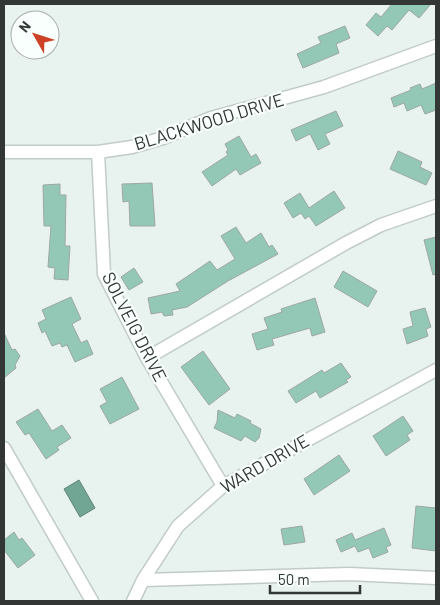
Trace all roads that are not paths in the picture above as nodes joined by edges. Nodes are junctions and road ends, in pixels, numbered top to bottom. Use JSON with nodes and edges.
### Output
{"nodes":[{"id":1,"x":436,"y":46,"type":"edge"},
{"id":2,"x":4,"y":152,"type":"edge"},
{"id":3,"x":98,"y":152,"type":"junction"},
{"id":4,"x":436,"y":206,"type":"edge"},
{"id":5,"x":147,"y":358,"type":"junction"},
{"id":6,"x":436,"y":370,"type":"edge"},
{"id":7,"x":4,"y":448,"type":"edge"},
{"id":8,"x":223,"y":486,"type":"junction"},
{"id":9,"x":436,"y":578,"type":"edge"},
{"id":10,"x":143,"y":580,"type":"junction"},
{"id":11,"x":92,"y":601,"type":"edge"},
{"id":12,"x":133,"y":601,"type":"edge"}],
"edges":[{"from":1,"to":3,"type":"street","name":"BLACKWOOD DRIVE"},
{"from":2,"to":3,"type":"street","name":"BLACKWOOD DRIVE"},
{"from":3,"to":5,"type":"street","name":"SOLVEIG DRIVE"},
{"from":4,"to":5,"type":"street"},
{"from":5,"to":8,"type":"street","name":"SOLVEIG DRIVE"},
{"from":6,"to":8,"type":"street","name":"WARD DRIVE"},
{"from":7,"to":11,"type":"street"},
{"from":8,"to":10,"type":"street","name":"WARD DRIVE"},
{"from":9,"to":10,"type":"street"},
{"from":10,"to":12,"type":"street","name":"WARD DRIVE"}]}
